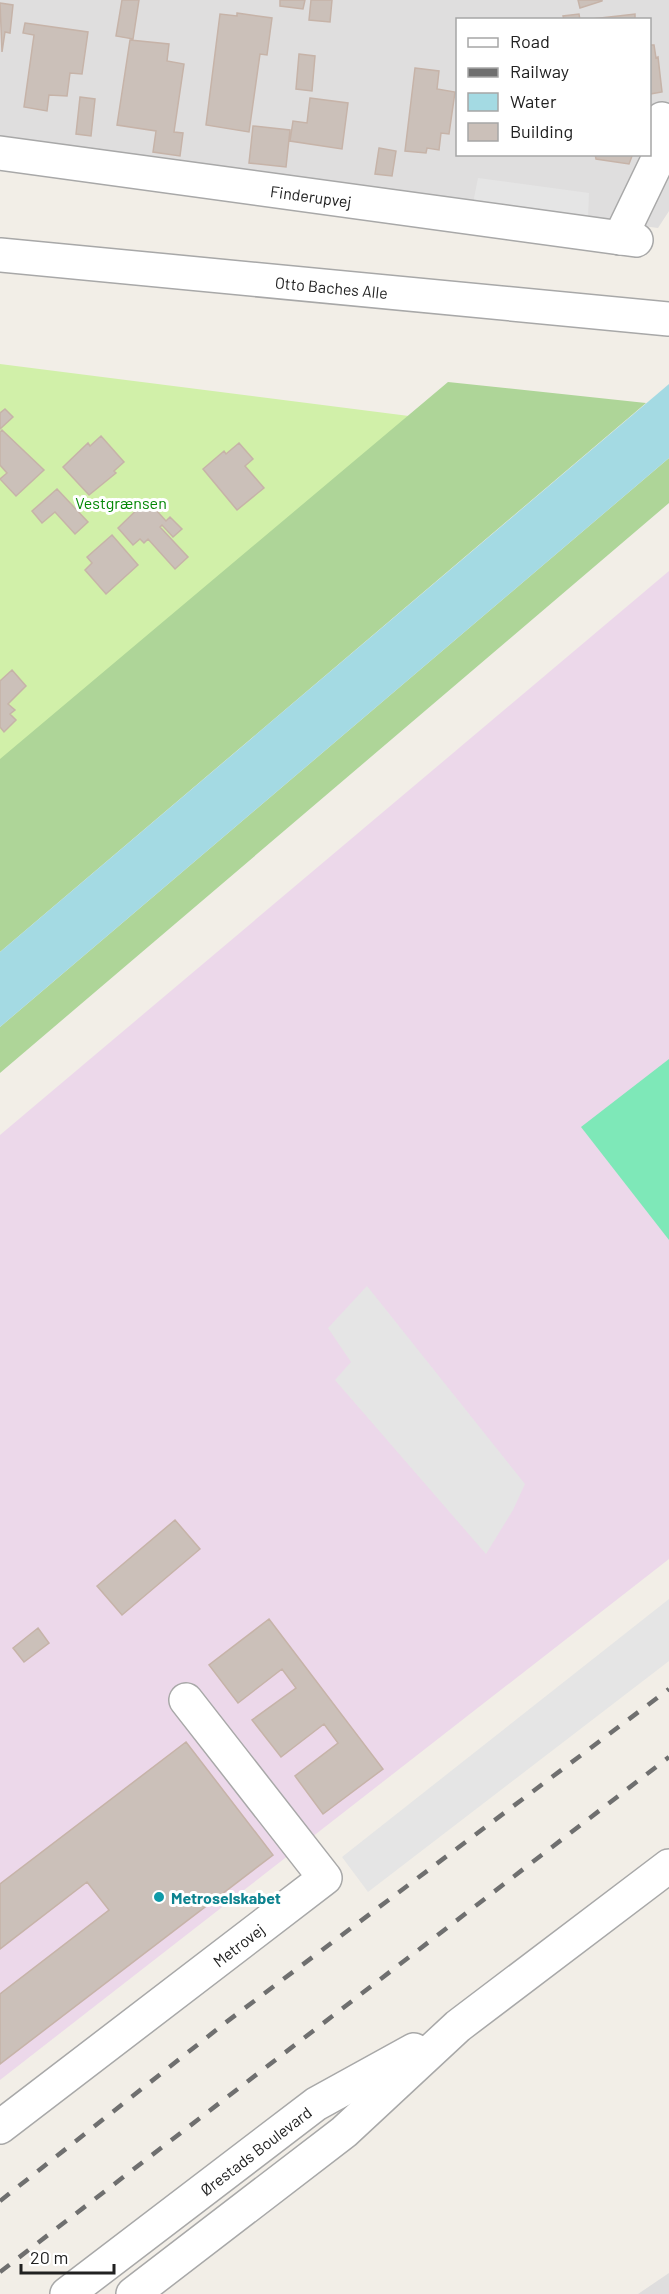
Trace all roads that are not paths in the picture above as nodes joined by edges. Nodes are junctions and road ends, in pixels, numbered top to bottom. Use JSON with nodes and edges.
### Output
{"nodes":[{"id":1,"x":662,"y":119,"type":"dead end"},
{"id":2,"x":0,"y":153,"type":"edge"},
{"id":3,"x":0,"y":255,"type":"edge"},
{"id":4,"x":667,"y":320,"type":"edge"},
{"id":5,"x":186,"y":1700,"type":"dead end"},
{"id":6,"x":669,"y":1866,"type":"edge"},
{"id":7,"x":458,"y":2026,"type":"junction"},
{"id":8,"x":0,"y":2127,"type":"edge"},
{"id":9,"x":107,"y":2282,"type":"edge"},
{"id":10,"x":67,"y":2294,"type":"edge"},
{"id":11,"x":133,"y":2294,"type":"edge"}],
"edges":[{"from":1,"to":2,"type":"street","name":"Finderupvej"},
{"from":3,"to":4,"type":"street","name":"Otto Baches Alle"},
{"from":5,"to":8,"type":"street","name":"Metrovej"},
{"from":6,"to":7,"type":"street","name":"Ørestads Boulevard"},
{"from":7,"to":9,"type":"street","name":"Ørestads Boulevard"},
{"from":7,"to":11,"type":"street","name":"Ørestads Boulevard"},
{"from":9,"to":10,"type":"street","name":"Ørestads Boulevard"}]}
